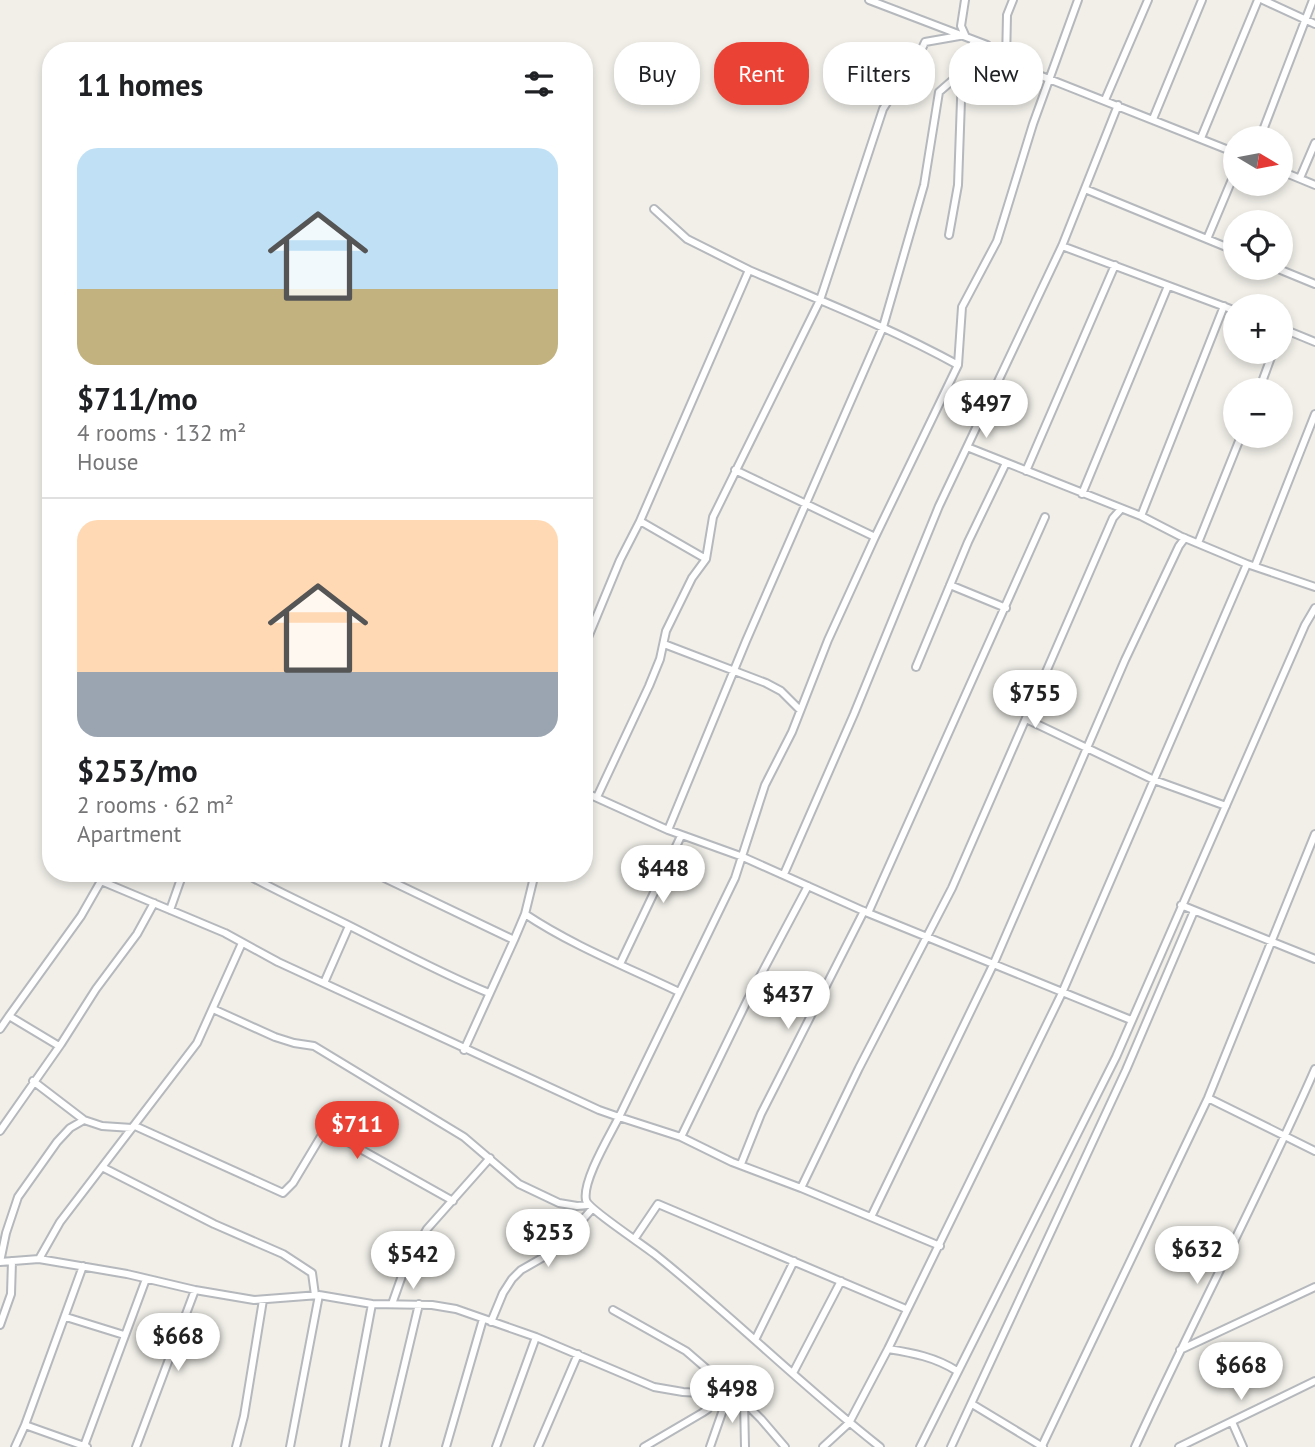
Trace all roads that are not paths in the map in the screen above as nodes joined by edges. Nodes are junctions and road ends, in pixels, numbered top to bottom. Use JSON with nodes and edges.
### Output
{"nodes":[{"id":1,"x":869,"y":0,"type":"edge"},
{"id":2,"x":965,"y":0,"type":"edge"},
{"id":3,"x":1013,"y":0,"type":"edge"},
{"id":4,"x":1078,"y":0,"type":"edge"},
{"id":5,"x":1149,"y":0,"type":"edge"},
{"id":6,"x":1202,"y":0,"type":"edge"},
{"id":7,"x":1261,"y":0,"type":"edge"},
{"id":8,"x":1313,"y":0,"type":"edge"},
{"id":9,"x":1306,"y":20,"type":"junction"},
{"id":10,"x":1315,"y":24,"type":"edge"},
{"id":11,"x":965,"y":35,"type":"junction"},
{"id":12,"x":974,"y":40,"type":"joint"},
{"id":13,"x":979,"y":42,"type":"edge"},
{"id":14,"x":1006,"y":42,"type":"edge"},
{"id":15,"x":1043,"y":76,"type":"edge"},
{"id":16,"x":1051,"y":79,"type":"junction"},
{"id":17,"x":949,"y":83,"type":"edge"},
{"id":18,"x":1104,"y":100,"type":"junction"},
{"id":19,"x":961,"y":105,"type":"edge"},
{"id":20,"x":1118,"y":105,"type":"junction"},
{"id":21,"x":1153,"y":118,"type":"junction"},
{"id":22,"x":1265,"y":126,"type":"edge"},
{"id":23,"x":1201,"y":138,"type":"junction"},
{"id":24,"x":1315,"y":143,"type":"edge"},
{"id":25,"x":1223,"y":147,"type":"edge"},
{"id":26,"x":1293,"y":175,"type":"edge"},
{"id":27,"x":1300,"y":178,"type":"junction"},
{"id":28,"x":1315,"y":185,"type":"edge"},
{"id":29,"x":1085,"y":189,"type":"junction"},
{"id":30,"x":1225,"y":196,"type":"edge"},
{"id":31,"x":654,"y":209,"type":"dead end"},
{"id":32,"x":949,"y":235,"type":"dead end"},
{"id":33,"x":1207,"y":239,"type":"junction"},
{"id":34,"x":1062,"y":246,"type":"junction"},
{"id":35,"x":1223,"y":246,"type":"edge"},
{"id":36,"x":1115,"y":265,"type":"junction"},
{"id":37,"x":749,"y":270,"type":"junction"},
{"id":38,"x":1293,"y":275,"type":"edge"},
{"id":39,"x":1315,"y":284,"type":"edge"},
{"id":40,"x":1168,"y":286,"type":"junction"},
{"id":41,"x":820,"y":300,"type":"junction"},
{"id":42,"x":1223,"y":306,"type":"edge"},
{"id":43,"x":1223,"y":309,"type":"edge"},
{"id":44,"x":884,"y":327,"type":"junction"},
{"id":45,"x":1293,"y":334,"type":"edge"},
{"id":46,"x":1315,"y":342,"type":"edge"},
{"id":47,"x":958,"y":365,"type":"junction"},
{"id":48,"x":1315,"y":414,"type":"edge"},
{"id":49,"x":967,"y":447,"type":"junction"},
{"id":50,"x":1236,"y":448,"type":"edge"},
{"id":51,"x":1006,"y":463,"type":"junction"},
{"id":52,"x":735,"y":470,"type":"junction"},
{"id":53,"x":1026,"y":471,"type":"junction"},
{"id":54,"x":1082,"y":494,"type":"junction"},
{"id":55,"x":806,"y":504,"type":"junction"},
{"id":56,"x":1121,"y":509,"type":"junction"},
{"id":57,"x":1141,"y":516,"type":"junction"},
{"id":58,"x":1045,"y":517,"type":"dead end"},
{"id":59,"x":640,"y":521,"type":"junction"},
{"id":60,"x":875,"y":537,"type":"junction"},
{"id":61,"x":1185,"y":538,"type":"junction"},
{"id":62,"x":1198,"y":543,"type":"junction"},
{"id":63,"x":706,"y":559,"type":"junction"},
{"id":64,"x":1251,"y":565,"type":"junction"},
{"id":65,"x":950,"y":584,"type":"junction"},
{"id":66,"x":1315,"y":587,"type":"edge"},
{"id":67,"x":1006,"y":608,"type":"junction"},
{"id":68,"x":1315,"y":608,"type":"edge"},
{"id":69,"x":593,"y":625,"type":"edge"},
{"id":70,"x":664,"y":644,"type":"junction"},
{"id":71,"x":916,"y":667,"type":"dead end"},
{"id":72,"x":734,"y":669,"type":"junction"},
{"id":73,"x":800,"y":710,"type":"junction"},
{"id":74,"x":1026,"y":719,"type":"junction"},
{"id":75,"x":1086,"y":747,"type":"junction"},
{"id":76,"x":1154,"y":780,"type":"junction"},
{"id":77,"x":593,"y":795,"type":"edge"},
{"id":78,"x":597,"y":797,"type":"junction"},
{"id":79,"x":1226,"y":806,"type":"junction"},
{"id":80,"x":668,"y":830,"type":"junction"},
{"id":81,"x":1315,"y":834,"type":"edge"},
{"id":82,"x":681,"y":836,"type":"junction"},
{"id":83,"x":743,"y":857,"type":"junction"},
{"id":84,"x":784,"y":874,"type":"junction"},
{"id":85,"x":100,"y":882,"type":"edge"},
{"id":86,"x":103,"y":882,"type":"edge"},
{"id":87,"x":180,"y":882,"type":"edge"},
{"id":88,"x":260,"y":882,"type":"edge"},
{"id":89,"x":393,"y":882,"type":"edge"},
{"id":90,"x":533,"y":882,"type":"edge"},
{"id":91,"x":808,"y":886,"type":"junction"},
{"id":92,"x":154,"y":903,"type":"junction"},
{"id":93,"x":1181,"y":905,"type":"junction"},
{"id":94,"x":170,"y":910,"type":"junction"},
{"id":95,"x":1194,"y":911,"type":"junction"},
{"id":96,"x":866,"y":912,"type":"junction"},
{"id":97,"x":525,"y":914,"type":"junction"},
{"id":98,"x":349,"y":926,"type":"junction"},
{"id":99,"x":928,"y":936,"type":"junction"},
{"id":100,"x":514,"y":940,"type":"junction"},
{"id":101,"x":1270,"y":941,"type":"junction"},
{"id":102,"x":242,"y":943,"type":"junction"},
{"id":103,"x":1315,"y":959,"type":"edge"},
{"id":104,"x":994,"y":963,"type":"junction"},
{"id":105,"x":620,"y":964,"type":"junction"},
{"id":106,"x":324,"y":983,"type":"junction"},
{"id":107,"x":679,"y":992,"type":"junction"},
{"id":108,"x":489,"y":993,"type":"junction"},
{"id":109,"x":1062,"y":993,"type":"junction"},
{"id":110,"x":213,"y":1009,"type":"junction"},
{"id":111,"x":9,"y":1016,"type":"junction"},
{"id":112,"x":1131,"y":1020,"type":"junction"},
{"id":113,"x":0,"y":1029,"type":"edge"},
{"id":114,"x":59,"y":1046,"type":"junction"},
{"id":115,"x":464,"y":1050,"type":"junction"},
{"id":116,"x":1315,"y":1069,"type":"edge"},
{"id":117,"x":33,"y":1081,"type":"junction"},
{"id":118,"x":1208,"y":1098,"type":"junction"},
{"id":119,"x":619,"y":1117,"type":"junction"},
{"id":120,"x":84,"y":1120,"type":"junction"},
{"id":121,"x":133,"y":1127,"type":"junction"},
{"id":122,"x":0,"y":1131,"type":"edge"},
{"id":123,"x":1286,"y":1136,"type":"junction"},
{"id":124,"x":681,"y":1137,"type":"junction"},
{"id":125,"x":1315,"y":1151,"type":"edge"},
{"id":126,"x":491,"y":1158,"type":"junction"},
{"id":127,"x":741,"y":1164,"type":"junction"},
{"id":128,"x":102,"y":1167,"type":"junction"},
{"id":129,"x":801,"y":1188,"type":"junction"},
{"id":130,"x":453,"y":1201,"type":"junction"},
{"id":131,"x":589,"y":1207,"type":"junction"},
{"id":132,"x":872,"y":1217,"type":"junction"},
{"id":133,"x":635,"y":1238,"type":"junction"},
{"id":134,"x":940,"y":1246,"type":"junction"},
{"id":135,"x":39,"y":1259,"type":"junction"},
{"id":136,"x":12,"y":1261,"type":"junction"},
{"id":137,"x":794,"y":1261,"type":"junction"},
{"id":138,"x":0,"y":1262,"type":"edge"},
{"id":139,"x":83,"y":1266,"type":"junction"},
{"id":140,"x":146,"y":1279,"type":"junction"},
{"id":141,"x":841,"y":1281,"type":"junction"},
{"id":142,"x":1315,"y":1287,"type":"edge"},
{"id":143,"x":195,"y":1290,"type":"junction"},
{"id":144,"x":317,"y":1295,"type":"junction"},
{"id":145,"x":263,"y":1300,"type":"junction"},
{"id":146,"x":372,"y":1304,"type":"junction"},
{"id":147,"x":392,"y":1304,"type":"junction"},
{"id":148,"x":419,"y":1304,"type":"junction"},
{"id":149,"x":906,"y":1309,"type":"junction"},
{"id":150,"x":613,"y":1310,"type":"dead end"},
{"id":151,"x":66,"y":1317,"type":"junction"},
{"id":152,"x":483,"y":1319,"type":"junction"},
{"id":153,"x":491,"y":1322,"type":"junction"},
{"id":154,"x":0,"y":1325,"type":"edge"},
{"id":155,"x":124,"y":1335,"type":"junction"},
{"id":156,"x":536,"y":1337,"type":"junction"},
{"id":157,"x":755,"y":1340,"type":"junction"},
{"id":158,"x":888,"y":1349,"type":"junction"},
{"id":159,"x":1180,"y":1350,"type":"junction"},
{"id":160,"x":578,"y":1354,"type":"junction"},
{"id":161,"x":957,"y":1371,"type":"junction"},
{"id":162,"x":793,"y":1373,"type":"junction"},
{"id":163,"x":1315,"y":1381,"type":"edge"},
{"id":164,"x":721,"y":1394,"type":"junction"},
{"id":165,"x":737,"y":1395,"type":"junction"},
{"id":166,"x":744,"y":1401,"type":"junction"},
{"id":167,"x":972,"y":1404,"type":"junction"},
{"id":168,"x":1232,"y":1422,"type":"junction"},
{"id":169,"x":849,"y":1423,"type":"junction"},
{"id":170,"x":25,"y":1424,"type":"junction"},
{"id":171,"x":1042,"y":1446,"type":"edge"},
{"id":172,"x":15,"y":1447,"type":"edge"},
{"id":173,"x":85,"y":1447,"type":"edge"},
{"id":174,"x":136,"y":1447,"type":"edge"},
{"id":175,"x":236,"y":1447,"type":"edge"},
{"id":176,"x":290,"y":1447,"type":"edge"},
{"id":177,"x":345,"y":1447,"type":"edge"},
{"id":178,"x":386,"y":1447,"type":"edge"},
{"id":179,"x":446,"y":1447,"type":"edge"},
{"id":180,"x":496,"y":1447,"type":"edge"},
{"id":181,"x":538,"y":1447,"type":"edge"},
{"id":182,"x":645,"y":1447,"type":"edge"},
{"id":183,"x":710,"y":1447,"type":"edge"},
{"id":184,"x":745,"y":1447,"type":"edge"},
{"id":185,"x":785,"y":1447,"type":"edge"},
{"id":186,"x":823,"y":1447,"type":"edge"},
{"id":187,"x":880,"y":1447,"type":"edge"},
{"id":188,"x":920,"y":1447,"type":"edge"},
{"id":189,"x":951,"y":1447,"type":"edge"},
{"id":190,"x":1135,"y":1447,"type":"edge"},
{"id":191,"x":1179,"y":1447,"type":"edge"},
{"id":192,"x":1243,"y":1447,"type":"edge"}],
"edges":[{"from":1,"to":11,"type":"street"},
{"from":2,"to":11,"type":"street"},
{"from":3,"to":14,"type":"street"},
{"from":4,"to":16,"type":"street"},
{"from":5,"to":18,"type":"street"},
{"from":6,"to":21,"type":"street"},
{"from":7,"to":9,"type":"street"},
{"from":7,"to":23,"type":"street"},
{"from":8,"to":9,"type":"street"},
{"from":9,"to":10,"type":"street"},
{"from":9,"to":22,"type":"street"},
{"from":11,"to":12,"type":"street"},
{"from":11,"to":41,"type":"street"},
{"from":12,"to":13,"type":"street"},
{"from":15,"to":16,"type":"street"},
{"from":16,"to":18,"type":"street"},
{"from":16,"to":47,"type":"street"},
{"from":17,"to":44,"type":"street"},
{"from":18,"to":20,"type":"street"},
{"from":19,"to":32,"type":"street"},
{"from":20,"to":21,"type":"street"},
{"from":20,"to":29,"type":"street"},
{"from":21,"to":23,"type":"street"},
{"from":23,"to":25,"type":"street"},
{"from":24,"to":27,"type":"street"},
{"from":26,"to":27,"type":"street"},
{"from":27,"to":28,"type":"street"},
{"from":29,"to":33,"type":"street"},
{"from":29,"to":34,"type":"street"},
{"from":30,"to":33,"type":"street"},
{"from":31,"to":37,"type":"street"},
{"from":33,"to":35,"type":"street"},
{"from":34,"to":36,"type":"street"},
{"from":34,"to":49,"type":"street"},
{"from":36,"to":40,"type":"street"},
{"from":36,"to":53,"type":"street"},
{"from":37,"to":41,"type":"street"},
{"from":37,"to":59,"type":"street"},
{"from":38,"to":39,"type":"street"},
{"from":40,"to":42,"type":"street"},
{"from":40,"to":54,"type":"street"},
{"from":41,"to":44,"type":"street"},
{"from":41,"to":52,"type":"street"},
{"from":43,"to":57,"type":"street"},
{"from":44,"to":47,"type":"street"},
{"from":44,"to":55,"type":"street"},
{"from":45,"to":46,"type":"street"},
{"from":47,"to":60,"type":"street"},
{"from":48,"to":64,"type":"street"},
{"from":49,"to":51,"type":"street"},
{"from":49,"to":84,"type":"street"},
{"from":50,"to":62,"type":"street"},
{"from":51,"to":53,"type":"street"},
{"from":51,"to":65,"type":"street"},
{"from":52,"to":55,"type":"street"},
{"from":52,"to":63,"type":"street"},
{"from":53,"to":54,"type":"street"},
{"from":54,"to":56,"type":"street"},
{"from":55,"to":60,"type":"street"},
{"from":55,"to":72,"type":"street"},
{"from":56,"to":57,"type":"street"},
{"from":56,"to":74,"type":"street"},
{"from":57,"to":61,"type":"street"},
{"from":58,"to":67,"type":"street"},
{"from":59,"to":63,"type":"street"},
{"from":59,"to":69,"type":"street"},
{"from":60,"to":73,"type":"street"},
{"from":61,"to":62,"type":"street"},
{"from":61,"to":75,"type":"street"},
{"from":62,"to":64,"type":"street"},
{"from":63,"to":70,"type":"street"},
{"from":64,"to":66,"type":"street"},
{"from":64,"to":76,"type":"street"},
{"from":65,"to":67,"type":"street"},
{"from":65,"to":71,"type":"street"},
{"from":67,"to":96,"type":"street"},
{"from":68,"to":79,"type":"street"},
{"from":70,"to":72,"type":"street"},
{"from":70,"to":78,"type":"street"},
{"from":72,"to":73,"type":"street"},
{"from":72,"to":80,"type":"street"},
{"from":73,"to":83,"type":"street"},
{"from":74,"to":75,"type":"street"},
{"from":74,"to":99,"type":"street"},
{"from":75,"to":76,"type":"street"},
{"from":75,"to":104,"type":"street"},
{"from":76,"to":79,"type":"street"},
{"from":76,"to":109,"type":"street"},
{"from":77,"to":78,"type":"street"},
{"from":78,"to":80,"type":"street"},
{"from":79,"to":93,"type":"street"},
{"from":80,"to":82,"type":"street"},
{"from":81,"to":101,"type":"street"},
{"from":82,"to":83,"type":"street"},
{"from":82,"to":105,"type":"street"},
{"from":83,"to":84,"type":"street"},
{"from":83,"to":107,"type":"street"},
{"from":84,"to":91,"type":"street"},
{"from":85,"to":111,"type":"street"},
{"from":86,"to":92,"type":"street"},
{"from":87,"to":94,"type":"street"},
{"from":88,"to":98,"type":"street"},
{"from":89,"to":100,"type":"street"},
{"from":90,"to":97,"type":"street"},
{"from":91,"to":96,"type":"street"},
{"from":91,"to":124,"type":"street"},
{"from":92,"to":94,"type":"street"},
{"from":92,"to":114,"type":"street"},
{"from":93,"to":95,"type":"street"},
{"from":93,"to":112,"type":"street"},
{"from":94,"to":102,"type":"street"},
{"from":95,"to":101,"type":"street"},
{"from":95,"to":167,"type":"street"},
{"from":96,"to":99,"type":"street"},
{"from":96,"to":127,"type":"street"},
{"from":97,"to":100,"type":"street"},
{"from":97,"to":105,"type":"street"},
{"from":98,"to":106,"type":"street"},
{"from":98,"to":108,"type":"street"},
{"from":99,"to":104,"type":"street"},
{"from":99,"to":129,"type":"street"},
{"from":100,"to":108,"type":"street"},
{"from":101,"to":103,"type":"street"},
{"from":101,"to":118,"type":"street"},
{"from":102,"to":106,"type":"street"},
{"from":102,"to":110,"type":"street"},
{"from":104,"to":109,"type":"street"},
{"from":104,"to":132,"type":"street"},
{"from":105,"to":107,"type":"street"},
{"from":106,"to":115,"type":"street"},
{"from":107,"to":119,"type":"street"},
{"from":108,"to":115,"type":"street"},
{"from":109,"to":112,"type":"street"},
{"from":109,"to":134,"type":"street"},
{"from":110,"to":121,"type":"street"},
{"from":110,"to":126,"type":"street"},
{"from":111,"to":113,"type":"street"},
{"from":111,"to":114,"type":"street"},
{"from":112,"to":161,"type":"street"},
{"from":114,"to":117,"type":"street"},
{"from":115,"to":119,"type":"street"},
{"from":116,"to":123,"type":"street"},
{"from":117,"to":120,"type":"street"},
{"from":117,"to":122,"type":"street"},
{"from":118,"to":123,"type":"street"},
{"from":118,"to":171,"type":"street"},
{"from":119,"to":124,"type":"street"},
{"from":119,"to":131,"type":"street"},
{"from":120,"to":121,"type":"street"},
{"from":120,"to":138,"type":"street"},
{"from":121,"to":128,"type":"street"},
{"from":121,"to":130,"type":"street"},
{"from":123,"to":125,"type":"street"},
{"from":123,"to":159,"type":"street"},
{"from":124,"to":127,"type":"street"},
{"from":126,"to":130,"type":"street"},
{"from":126,"to":131,"type":"street"},
{"from":127,"to":129,"type":"street"},
{"from":128,"to":135,"type":"street"},
{"from":128,"to":144,"type":"street"},
{"from":129,"to":132,"type":"street"},
{"from":130,"to":147,"type":"street"},
{"from":131,"to":133,"type":"street"},
{"from":131,"to":153,"type":"street"},
{"from":132,"to":134,"type":"street"},
{"from":133,"to":137,"type":"street"},
{"from":133,"to":157,"type":"street"},
{"from":134,"to":149,"type":"street"},
{"from":135,"to":136,"type":"street"},
{"from":135,"to":139,"type":"street"},
{"from":136,"to":138,"type":"street"},
{"from":136,"to":154,"type":"street"},
{"from":137,"to":141,"type":"street"},
{"from":137,"to":157,"type":"street"},
{"from":139,"to":140,"type":"street"},
{"from":139,"to":151,"type":"street"},
{"from":140,"to":143,"type":"street"},
{"from":140,"to":155,"type":"street"},
{"from":141,"to":149,"type":"street"},
{"from":141,"to":162,"type":"street"},
{"from":142,"to":159,"type":"street"},
{"from":143,"to":145,"type":"street"},
{"from":143,"to":174,"type":"street"},
{"from":144,"to":145,"type":"street"},
{"from":144,"to":146,"type":"street"},
{"from":144,"to":176,"type":"street"},
{"from":145,"to":175,"type":"street"},
{"from":146,"to":147,"type":"street"},
{"from":146,"to":177,"type":"street"},
{"from":147,"to":148,"type":"street"},
{"from":148,"to":152,"type":"street"},
{"from":148,"to":178,"type":"street"},
{"from":149,"to":158,"type":"street"},
{"from":150,"to":165,"type":"street"},
{"from":151,"to":155,"type":"street"},
{"from":151,"to":170,"type":"street"},
{"from":152,"to":153,"type":"street"},
{"from":152,"to":179,"type":"street"},
{"from":153,"to":156,"type":"street"},
{"from":155,"to":173,"type":"street"},
{"from":156,"to":160,"type":"street"},
{"from":156,"to":180,"type":"street"},
{"from":157,"to":162,"type":"street"},
{"from":158,"to":161,"type":"street"},
{"from":158,"to":169,"type":"street"},
{"from":159,"to":190,"type":"street"},
{"from":160,"to":164,"type":"street"},
{"from":160,"to":181,"type":"street"},
{"from":161,"to":188,"type":"street"},
{"from":162,"to":169,"type":"street"},
{"from":163,"to":168,"type":"street"},
{"from":164,"to":165,"type":"street"},
{"from":164,"to":182,"type":"street"},
{"from":164,"to":183,"type":"street"},
{"from":165,"to":166,"type":"street"},
{"from":166,"to":184,"type":"street"},
{"from":166,"to":185,"type":"street"},
{"from":167,"to":171,"type":"street"},
{"from":167,"to":189,"type":"street"},
{"from":168,"to":191,"type":"street"},
{"from":168,"to":192,"type":"street"},
{"from":169,"to":186,"type":"street"},
{"from":169,"to":187,"type":"street"},
{"from":170,"to":172,"type":"street"},
{"from":170,"to":173,"type":"street"}]}
